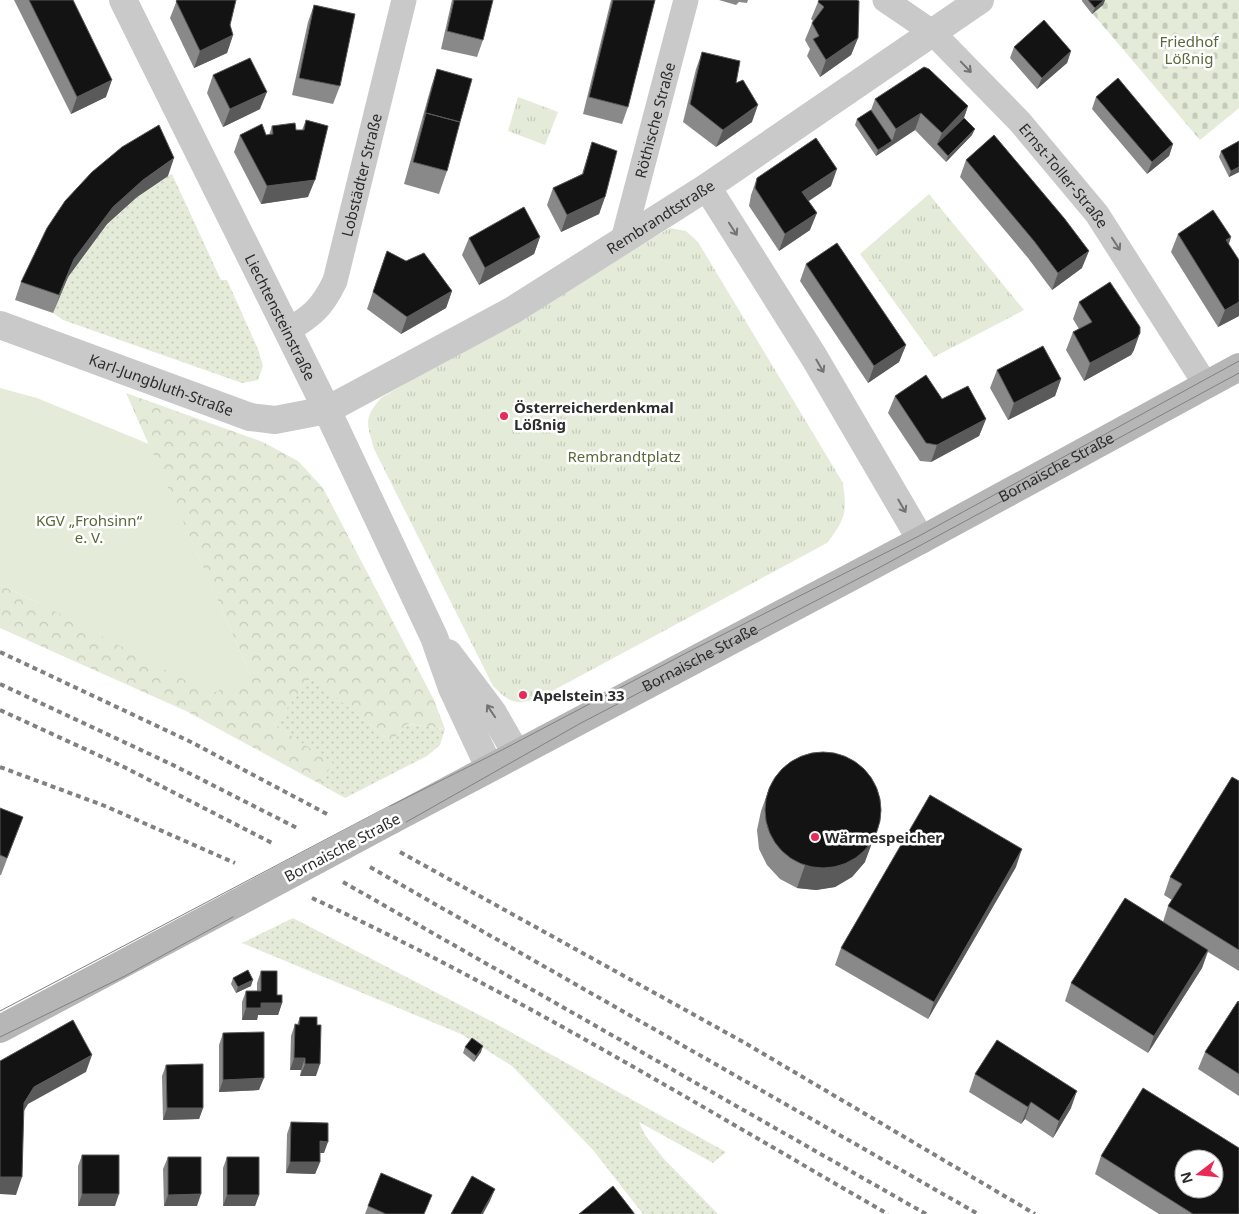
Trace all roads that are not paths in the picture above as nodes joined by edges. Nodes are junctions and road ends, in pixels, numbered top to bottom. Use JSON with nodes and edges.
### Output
{"nodes":[{"id":1,"x":123,"y":0,"type":"edge"},
{"id":2,"x":404,"y":0,"type":"edge"},
{"id":3,"x":686,"y":0,"type":"edge"},
{"id":4,"x":885,"y":0,"type":"edge"},
{"id":5,"x":980,"y":0,"type":"edge"},
{"id":6,"x":932,"y":32,"type":"junction"},
{"id":7,"x":706,"y":188,"type":"junction"},
{"id":8,"x":623,"y":240,"type":"junction"},
{"id":9,"x":0,"y":325,"type":"edge"},
{"id":10,"x":287,"y":331,"type":"junction"},
{"id":11,"x":1239,"y":367,"type":"edge"},
{"id":12,"x":1206,"y":385,"type":"junction"},
{"id":13,"x":327,"y":410,"type":"junction"},
{"id":14,"x":921,"y":540,"type":"junction"},
{"id":15,"x":434,"y":637,"type":"junction"},
{"id":16,"x":516,"y":753,"type":"junction"},
{"id":17,"x":489,"y":767,"type":"junction"},
{"id":18,"x":0,"y":1030,"type":"edge"}],
"edges":[{"from":1,"to":10,"type":"street","name":"Liechtensteinstraße"},
{"from":2,"to":10,"type":"street","name":"Lobstädter Straße"},
{"from":3,"to":8,"type":"street","name":"Röthische Straße"},
{"from":4,"to":6,"type":"street","name":"Ernst-Toller-Straße"},
{"from":5,"to":6,"type":"street","name":"Rembrandtstraße"},
{"from":6,"to":7,"type":"street","name":"Rembrandtstraße"},
{"from":6,"to":12,"type":"street","name":"Ernst-Toller-Straße","one_way":true},
{"from":7,"to":8,"type":"street","name":"Rembrandtstraße"},
{"from":7,"to":14,"type":"street","one_way":true},
{"from":8,"to":13,"type":"street","name":"Rembrandtstraße"},
{"from":9,"to":13,"type":"street","name":"Karl-Jungbluth-Straße"},
{"from":10,"to":13,"type":"street","name":"Liechtensteinstraße"},
{"from":11,"to":12,"type":"main road","name":"Bornaische Straße"},
{"from":12,"to":14,"type":"main road","name":"Bornaische Straße"},
{"from":13,"to":15,"type":"street","name":"Liechtensteinstraße"},
{"from":14,"to":16,"type":"main road","name":"Bornaische Straße"},
{"from":16,"to":15,"type":"street","name":"Liechtensteinstraße","one_way":true},
{"from":15,"to":17,"type":"street","name":"Liechtensteinstraße"},
{"from":16,"to":17,"type":"main road","name":"Bornaische Straße"},
{"from":17,"to":18,"type":"main road","name":"Bornaische Straße","bridge":true}]}
